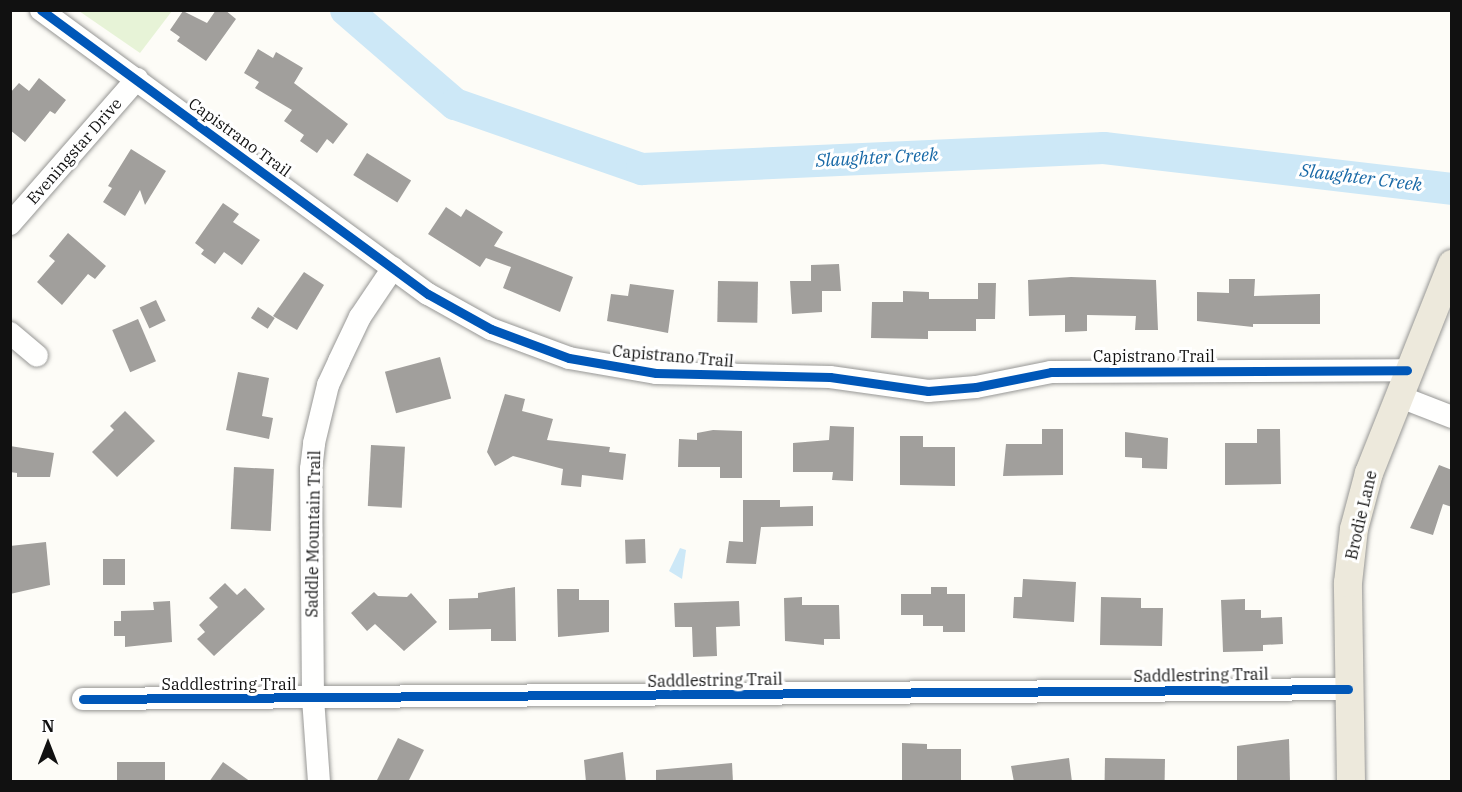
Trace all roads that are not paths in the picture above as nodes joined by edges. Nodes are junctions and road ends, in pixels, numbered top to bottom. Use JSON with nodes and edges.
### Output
{"nodes":[{"id":1,"x":41,"y":10,"type":"edge"},
{"id":2,"x":137,"y":79,"type":"junction"},
{"id":3,"x":10,"y":224,"type":"edge"},
{"id":4,"x":1452,"y":264,"type":"edge"},
{"id":5,"x":393,"y":268,"type":"junction"},
{"id":6,"x":10,"y":333,"type":"edge"},
{"id":7,"x":37,"y":356,"type":"dead end"},
{"id":8,"x":1402,"y":383,"type":"junction"},
{"id":9,"x":1452,"y":417,"type":"edge"},
{"id":10,"x":1348,"y":689,"type":"junction"},
{"id":11,"x":313,"y":698,"type":"junction"},
{"id":12,"x":83,"y":699,"type":"dead end"},
{"id":13,"x":319,"y":782,"type":"edge"},
{"id":14,"x":1351,"y":782,"type":"edge"}],
"edges":[{"from":1,"to":2,"type":"street","name":"Capistrano Trail"},
{"from":2,"to":3,"type":"street","name":"Eveningstar Drive"},
{"from":2,"to":5,"type":"street","name":"Capistrano Trail"},
{"from":4,"to":8,"type":"main road","name":"Brodie Lane"},
{"from":5,"to":8,"type":"street","name":"Capistrano Trail"},
{"from":5,"to":11,"type":"street","name":"Saddle Mountain Trail"},
{"from":6,"to":7,"type":"street"},
{"from":8,"to":9,"type":"street"},
{"from":8,"to":10,"type":"main road","name":"Brodie Lane"},
{"from":10,"to":11,"type":"street","name":"Saddlestring Trail"},
{"from":10,"to":14,"type":"main road","name":"Brodie Lane"},
{"from":11,"to":12,"type":"street","name":"Saddlestring Trail"},
{"from":11,"to":13,"type":"street","name":"Saddle Mountain Trail"}]}
